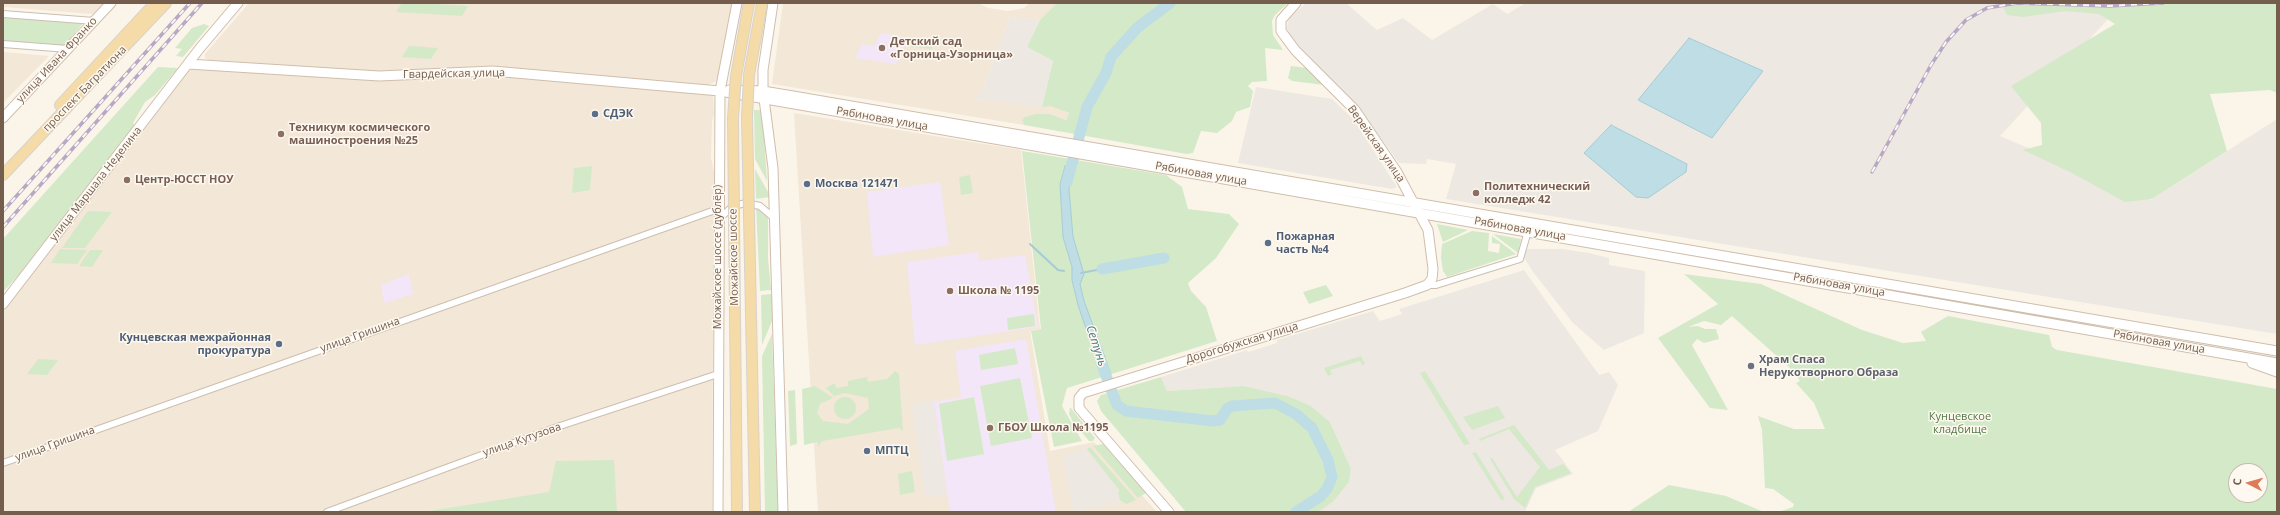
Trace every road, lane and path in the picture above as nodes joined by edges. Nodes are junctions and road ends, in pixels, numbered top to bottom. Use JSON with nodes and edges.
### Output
{"nodes":[{"id":1,"x":111,"y":3,"type":"edge"},
{"id":2,"x":155,"y":3,"type":"edge"},
{"id":3,"x":166,"y":3,"type":"edge"},
{"id":4,"x":238,"y":3,"type":"edge"},
{"id":5,"x":737,"y":3,"type":"edge"},
{"id":6,"x":749,"y":3,"type":"edge"},
{"id":7,"x":762,"y":3,"type":"edge"},
{"id":8,"x":773,"y":3,"type":"edge"},
{"id":9,"x":1296,"y":3,"type":"edge"},
{"id":10,"x":3,"y":14,"type":"edge"},
{"id":11,"x":94,"y":21,"type":"junction"},
{"id":12,"x":770,"y":21,"type":"junction"},
{"id":13,"x":733,"y":22,"type":"junction"},
{"id":14,"x":3,"y":44,"type":"edge"},
{"id":15,"x":68,"y":49,"type":"junction"},
{"id":16,"x":188,"y":64,"type":"junction"},
{"id":17,"x":720,"y":91,"type":"junction"},
{"id":18,"x":763,"y":95,"type":"junction"},
{"id":19,"x":3,"y":118,"type":"edge"},
{"id":20,"x":3,"y":165,"type":"edge"},
{"id":21,"x":3,"y":174,"type":"edge"},
{"id":22,"x":1417,"y":208,"type":"junction"},
{"id":23,"x":718,"y":209,"type":"junction"},
{"id":24,"x":774,"y":218,"type":"junction"},
{"id":25,"x":718,"y":220,"type":"junction"},
{"id":26,"x":1528,"y":231,"type":"junction"},
{"id":27,"x":1427,"y":285,"type":"junction"},
{"id":28,"x":3,"y":304,"type":"edge"},
{"id":29,"x":2277,"y":351,"type":"edge"},
{"id":30,"x":2218,"y":352,"type":"junction"},
{"id":31,"x":2277,"y":363,"type":"edge"},
{"id":32,"x":2277,"y":372,"type":"edge"},
{"id":33,"x":718,"y":374,"type":"junction"},
{"id":34,"x":3,"y":463,"type":"edge"},
{"id":35,"x":327,"y":512,"type":"edge"},
{"id":36,"x":718,"y":512,"type":"edge"},
{"id":37,"x":737,"y":512,"type":"edge"},
{"id":38,"x":755,"y":512,"type":"edge"},
{"id":39,"x":782,"y":512,"type":"edge"},
{"id":40,"x":1169,"y":512,"type":"edge"}],
"edges":[{"from":1,"to":11,"type":"main road","name":"улица Ивана Франко"},
{"from":2,"to":20,"type":"main road","name":"проспект Багратиона"},
{"from":3,"to":21,"type":"main road","name":"проспект Багратиона"},
{"from":4,"to":16,"type":"main road","name":"улица Маршала Неделина"},
{"from":5,"to":13,"type":"main road","name":"Можайское шоссе (дублёр)"},
{"from":6,"to":37,"type":"main road","name":"Можайское шоссе","bridge":true},
{"from":7,"to":38,"type":"main road","name":"Можайское шоссе","bridge":true},
{"from":8,"to":12,"type":"main road"},
{"from":9,"to":22,"type":"main road","name":"Верейская улица"},
{"from":10,"to":11,"type":"street"},
{"from":11,"to":15,"type":"main road","name":"улица Ивана Франко"},
{"from":12,"to":13,"type":"main road"},
{"from":12,"to":18,"type":"main road"},
{"from":13,"to":17,"type":"main road","name":"Можайское шоссе (дублёр)"},
{"from":14,"to":15,"type":"street"},
{"from":15,"to":19,"type":"main road","name":"улица Ивана Франко"},
{"from":16,"to":17,"type":"main road","name":"Гвардейская улица"},
{"from":16,"to":28,"type":"main road","name":"улица Маршала Неделина"},
{"from":17,"to":18,"type":"main road","name":"Гвардейская улица"},
{"from":17,"to":23,"type":"main road","name":"Можайское шоссе (дублёр)"},
{"from":18,"to":22,"type":"main road","name":"Рябиновая улица"},
{"from":18,"to":24,"type":"main road"},
{"from":22,"to":26,"type":"main road","name":"Рябиновая улица"},
{"from":22,"to":27,"type":"main road","name":"Верейская улица"},
{"from":22,"to":29,"type":"main road","name":"Рябиновая улица"},
{"from":23,"to":25,"type":"main road","name":"Можайское шоссе (дублёр)"},
{"from":23,"to":34,"type":"street","name":"улица Гришина"},
{"from":24,"to":25,"type":"street"},
{"from":24,"to":39,"type":"main road"},
{"from":25,"to":33,"type":"main road","name":"Можайское шоссе (дублёр)"},
{"from":26,"to":27,"type":"street","name":"Дорогобужская улица"},
{"from":26,"to":30,"type":"main road","name":"Рябиновая улица"},
{"from":27,"to":40,"type":"main road","name":"Дорогобужская улица"},
{"from":30,"to":31,"type":"main road","name":"Рябиновая улица"},
{"from":30,"to":32,"type":"main road"},
{"from":33,"to":35,"type":"street","name":"улица Кутузова"},
{"from":33,"to":36,"type":"main road","name":"Можайское шоссе (дублёр)"}]}
